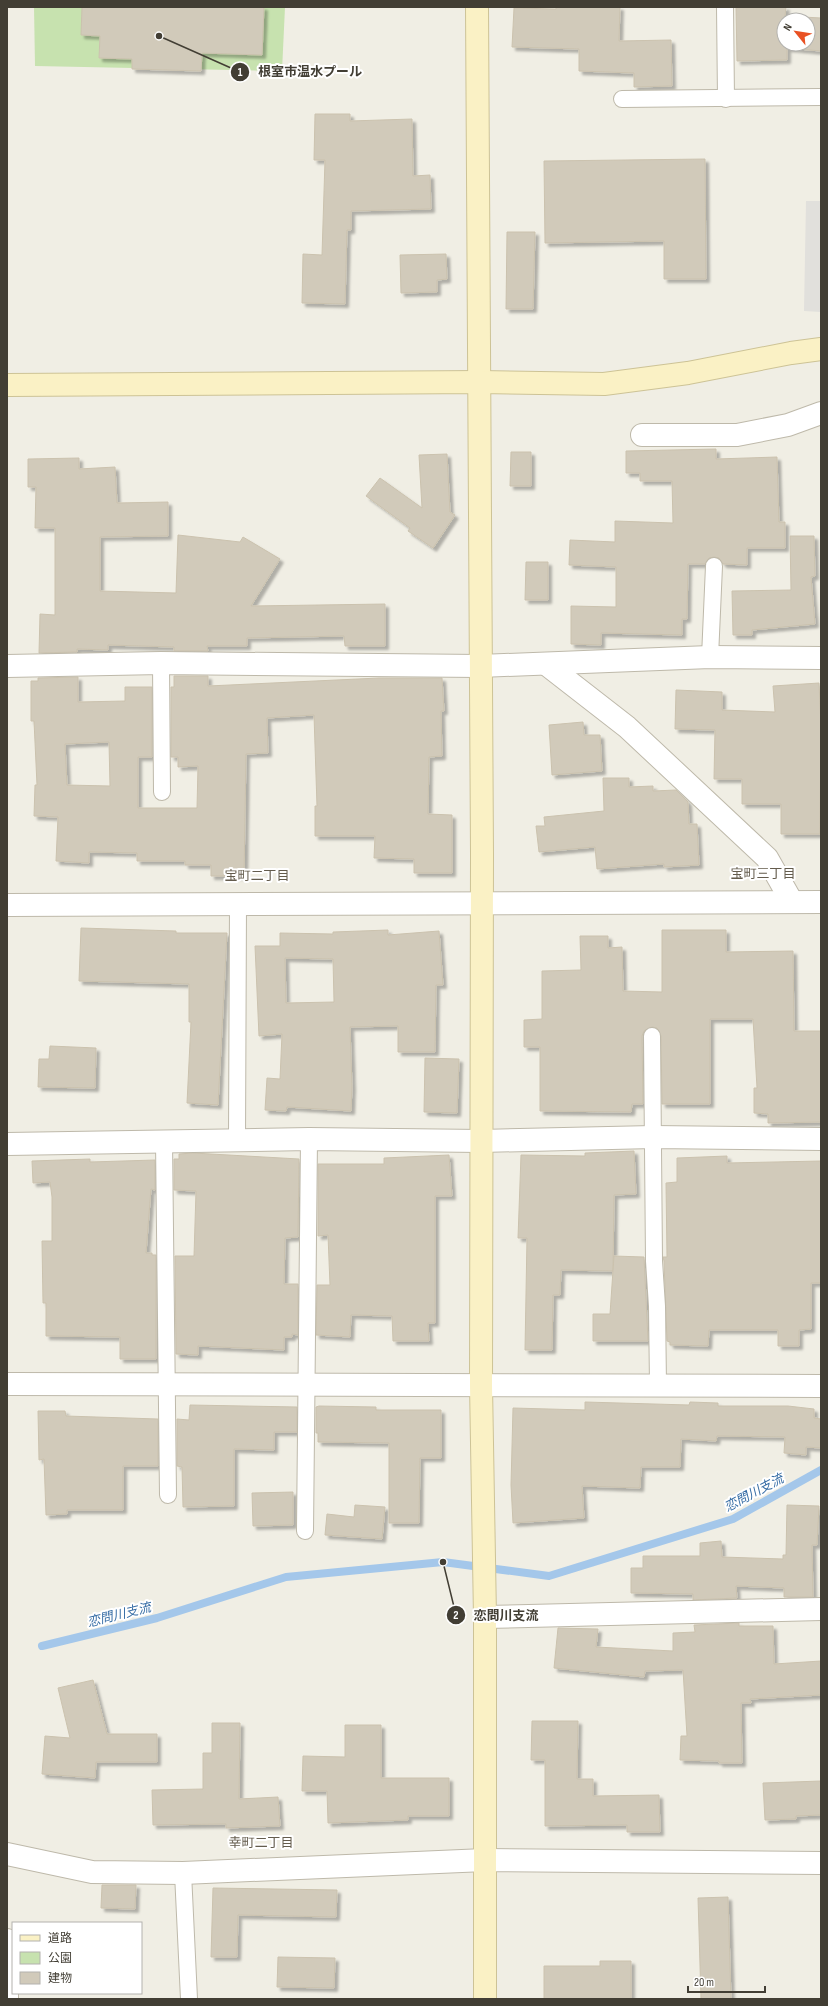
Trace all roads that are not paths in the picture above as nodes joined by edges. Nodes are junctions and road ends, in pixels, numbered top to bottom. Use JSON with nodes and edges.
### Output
{"nodes":[{"id":1,"x":477,"y":7,"type":"edge"},
{"id":2,"x":726,"y":7,"type":"edge"},
{"id":3,"x":821,"y":97,"type":"edge"},
{"id":4,"x":622,"y":99,"type":"dead end"},
{"id":5,"x":726,"y":99,"type":"junction"},
{"id":6,"x":821,"y":349,"type":"edge"},
{"id":7,"x":480,"y":382,"type":"junction"},
{"id":8,"x":7,"y":384,"type":"edge"},
{"id":9,"x":821,"y":414,"type":"edge"},
{"id":10,"x":642,"y":435,"type":"dead end"},
{"id":11,"x":714,"y":566,"type":"dead end"},
{"id":12,"x":710,"y":657,"type":"junction"},
{"id":13,"x":821,"y":658,"type":"edge"},
{"id":14,"x":161,"y":663,"type":"junction"},
{"id":15,"x":546,"y":664,"type":"junction"},
{"id":16,"x":7,"y":666,"type":"edge"},
{"id":17,"x":480,"y":666,"type":"junction"},
{"id":18,"x":162,"y":792,"type":"dead end"},
{"id":19,"x":792,"y":902,"type":"junction"},
{"id":20,"x":238,"y":904,"type":"junction"},
{"id":21,"x":481,"y":904,"type":"junction"},
{"id":22,"x":7,"y":905,"type":"edge"},
{"id":23,"x":819,"y":906,"type":"edge"},
{"id":24,"x":652,"y":1036,"type":"dead end"},
{"id":25,"x":653,"y":1137,"type":"junction"},
{"id":26,"x":309,"y":1139,"type":"junction"},
{"id":27,"x":821,"y":1139,"type":"edge"},
{"id":28,"x":237,"y":1140,"type":"junction"},
{"id":29,"x":164,"y":1141,"type":"junction"},
{"id":30,"x":481,"y":1141,"type":"junction"},
{"id":31,"x":7,"y":1144,"type":"edge"},
{"id":32,"x":7,"y":1384,"type":"edge"},
{"id":33,"x":166,"y":1384,"type":"junction"},
{"id":34,"x":307,"y":1384,"type":"junction"},
{"id":35,"x":481,"y":1385,"type":"junction"},
{"id":36,"x":658,"y":1385,"type":"junction"},
{"id":37,"x":821,"y":1386,"type":"edge"},
{"id":38,"x":168,"y":1495,"type":"dead end"},
{"id":39,"x":305,"y":1530,"type":"dead end"},
{"id":40,"x":821,"y":1609,"type":"edge"},
{"id":41,"x":485,"y":1617,"type":"junction"},
{"id":42,"x":7,"y":1854,"type":"edge"},
{"id":43,"x":485,"y":1860,"type":"junction"},
{"id":44,"x":821,"y":1862,"type":"edge"},
{"id":45,"x":183,"y":1873,"type":"junction"},
{"id":46,"x":7,"y":1940,"type":"edge"},
{"id":47,"x":7,"y":1999,"type":"edge"},
{"id":48,"x":189,"y":1999,"type":"edge"},
{"id":49,"x":485,"y":1999,"type":"edge"}],
"edges":[{"from":1,"to":7,"type":"street"},
{"from":2,"to":5,"type":"lane"},
{"from":3,"to":5,"type":"lane"},
{"from":4,"to":5,"type":"lane"},
{"from":6,"to":7,"type":"street"},
{"from":7,"to":8,"type":"street"},
{"from":7,"to":17,"type":"street"},
{"from":9,"to":10,"type":"street"},
{"from":11,"to":12,"type":"lane"},
{"from":12,"to":13,"type":"street"},
{"from":12,"to":15,"type":"street"},
{"from":14,"to":16,"type":"street"},
{"from":14,"to":17,"type":"street"},
{"from":14,"to":18,"type":"lane"},
{"from":15,"to":17,"type":"street"},
{"from":15,"to":19,"type":"street"},
{"from":17,"to":21,"type":"street"},
{"from":19,"to":21,"type":"street"},
{"from":19,"to":23,"type":"street"},
{"from":20,"to":21,"type":"street"},
{"from":20,"to":22,"type":"street"},
{"from":20,"to":28,"type":"lane"},
{"from":21,"to":30,"type":"street"},
{"from":24,"to":25,"type":"lane"},
{"from":25,"to":27,"type":"street"},
{"from":25,"to":30,"type":"street"},
{"from":25,"to":36,"type":"lane"},
{"from":26,"to":28,"type":"street"},
{"from":26,"to":30,"type":"street"},
{"from":26,"to":34,"type":"lane"},
{"from":28,"to":29,"type":"street"},
{"from":29,"to":31,"type":"street"},
{"from":29,"to":33,"type":"lane"},
{"from":30,"to":35,"type":"street"},
{"from":32,"to":33,"type":"street"},
{"from":33,"to":34,"type":"street"},
{"from":33,"to":38,"type":"lane"},
{"from":34,"to":35,"type":"street"},
{"from":34,"to":39,"type":"lane"},
{"from":35,"to":36,"type":"street"},
{"from":35,"to":41,"type":"street"},
{"from":36,"to":37,"type":"street"},
{"from":40,"to":41,"type":"street"},
{"from":41,"to":43,"type":"street"},
{"from":42,"to":45,"type":"street"},
{"from":43,"to":44,"type":"street"},
{"from":43,"to":45,"type":"street"},
{"from":43,"to":49,"type":"street"},
{"from":45,"to":48,"type":"lane"},
{"from":46,"to":47,"type":"street"}]}
